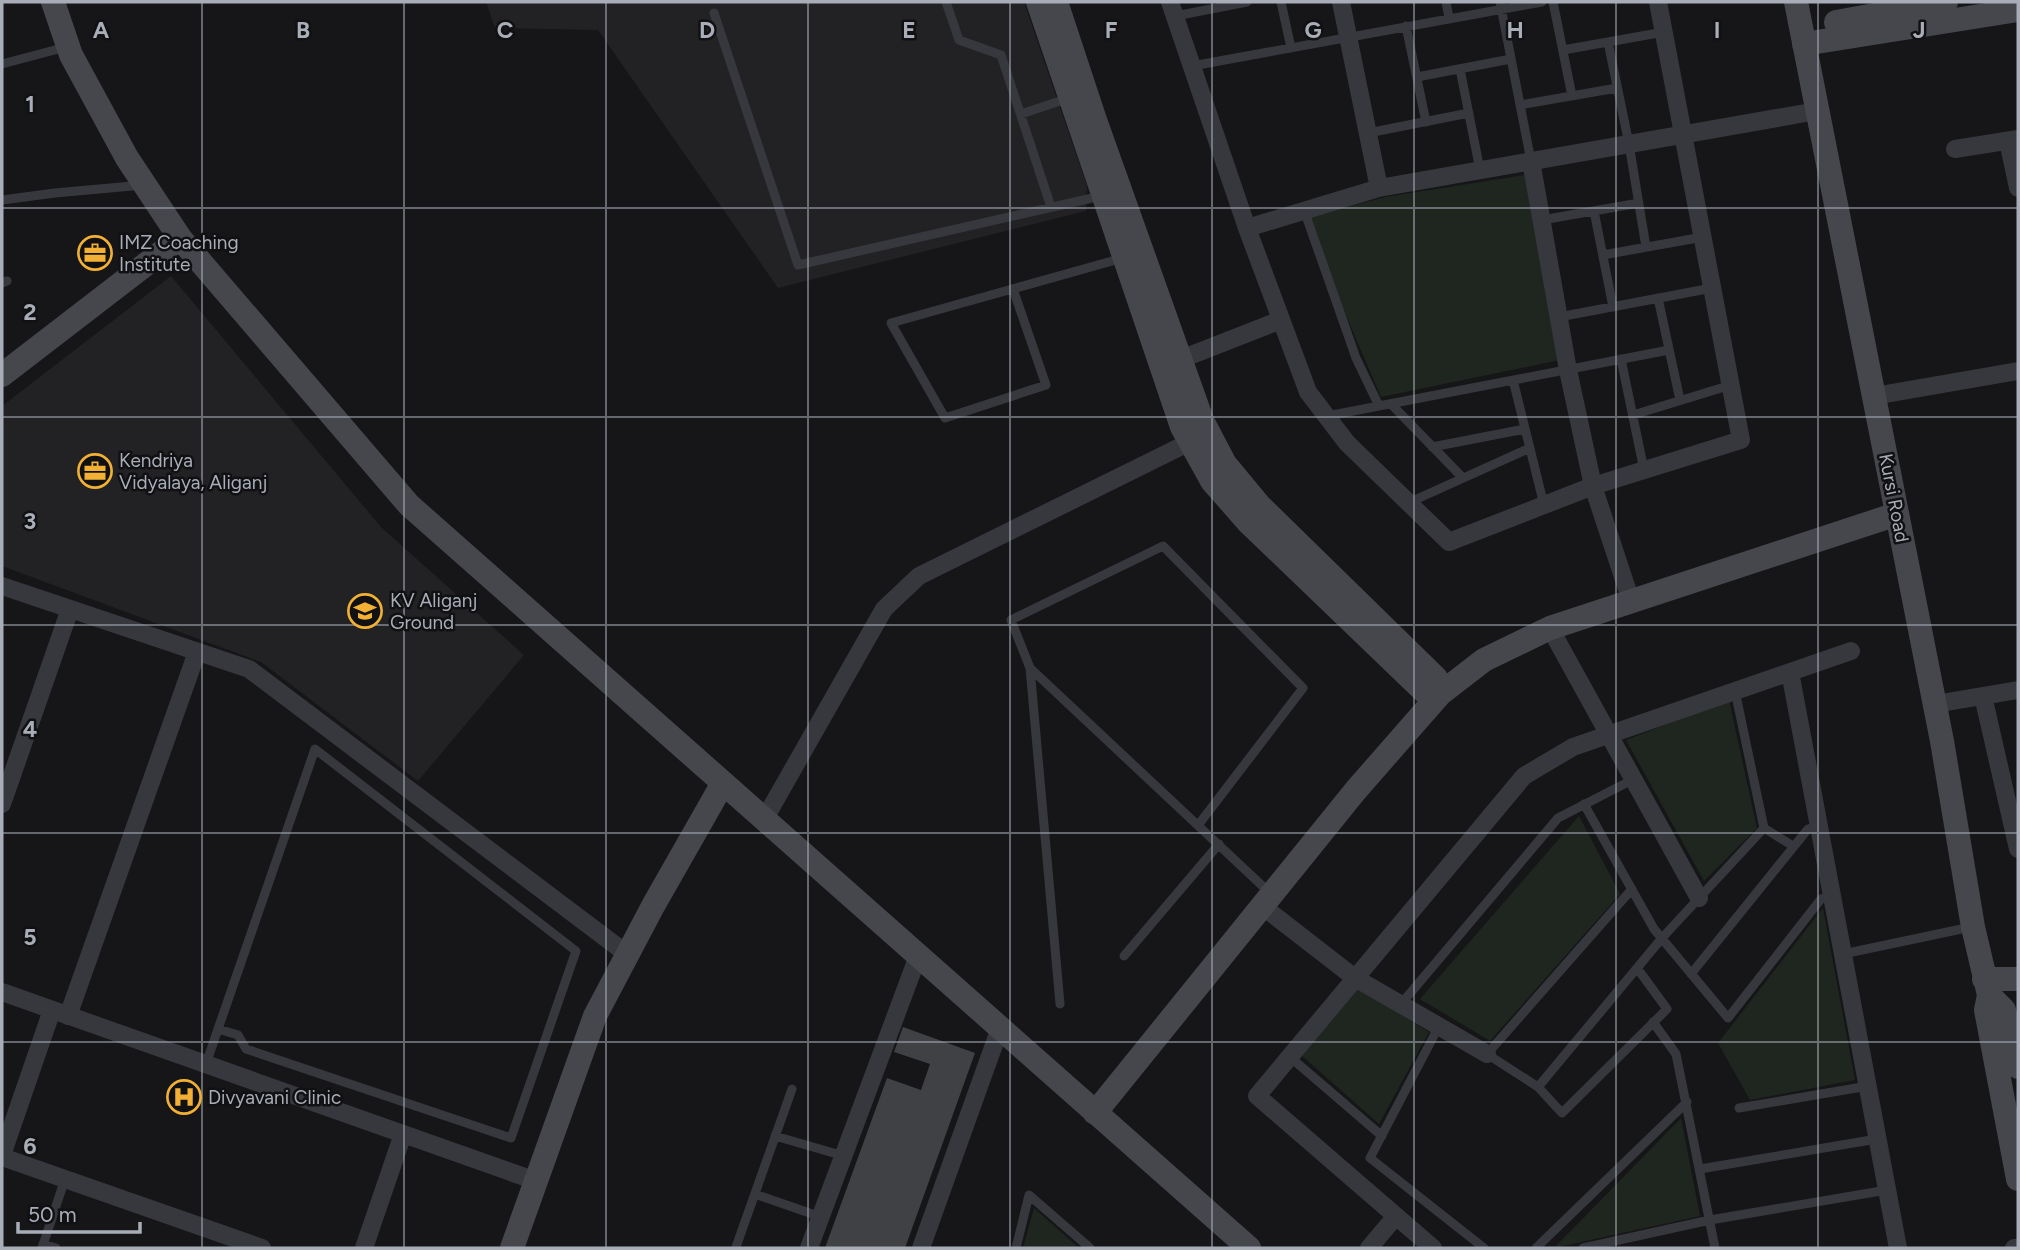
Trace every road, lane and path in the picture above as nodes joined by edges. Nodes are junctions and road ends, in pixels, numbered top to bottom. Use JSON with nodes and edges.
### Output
{"nodes":[{"id":1,"x":53,"y":2,"type":"edge"},
{"id":2,"x":946,"y":2,"type":"edge"},
{"id":3,"x":1038,"y":2,"type":"edge"},
{"id":4,"x":1056,"y":2,"type":"edge"},
{"id":5,"x":1247,"y":2,"type":"edge"},
{"id":6,"x":1281,"y":2,"type":"edge"},
{"id":7,"x":1341,"y":2,"type":"edge"},
{"id":8,"x":1446,"y":2,"type":"edge"},
{"id":9,"x":1542,"y":2,"type":"edge"},
{"id":10,"x":1553,"y":2,"type":"edge"},
{"id":11,"x":1658,"y":2,"type":"edge"},
{"id":12,"x":1796,"y":2,"type":"edge"},
{"id":13,"x":1939,"y":2,"type":"edge"},
{"id":14,"x":1228,"y":4,"type":"edge"},
{"id":15,"x":1500,"y":6,"type":"edge"},
{"id":16,"x":1172,"y":9,"type":"edge"},
{"id":17,"x":2018,"y":10,"type":"edge"},
{"id":18,"x":714,"y":13,"type":"dead end"},
{"id":19,"x":1449,"y":19,"type":"junction"},
{"id":20,"x":1406,"y":26,"type":"junction"},
{"id":21,"x":1664,"y":32,"type":"junction"},
{"id":22,"x":1802,"y":36,"type":"junction"},
{"id":23,"x":1348,"y":37,"type":"junction"},
{"id":24,"x":1608,"y":42,"type":"junction"},
{"id":25,"x":68,"y":47,"type":"junction"},
{"id":26,"x":1291,"y":48,"type":"junction"},
{"id":27,"x":1563,"y":50,"type":"junction"},
{"id":28,"x":1511,"y":59,"type":"junction"},
{"id":29,"x":2,"y":64,"type":"edge"},
{"id":30,"x":1192,"y":66,"type":"junction"},
{"id":31,"x":1460,"y":69,"type":"junction"},
{"id":32,"x":1417,"y":77,"type":"junction"},
{"id":33,"x":1617,"y":88,"type":"junction"},
{"id":34,"x":1572,"y":96,"type":"junction"},
{"id":35,"x":1070,"y":98,"type":"junction"},
{"id":36,"x":1520,"y":105,"type":"junction"},
{"id":37,"x":1817,"y":111,"type":"junction"},
{"id":38,"x":1469,"y":113,"type":"junction"},
{"id":39,"x":1021,"y":114,"type":"junction"},
{"id":40,"x":1426,"y":121,"type":"junction"},
{"id":41,"x":1368,"y":134,"type":"junction"},
{"id":42,"x":1683,"y":135,"type":"junction"},
{"id":43,"x":2013,"y":140,"type":"edge"},
{"id":44,"x":1629,"y":144,"type":"junction"},
{"id":45,"x":1955,"y":149,"type":"dead end"},
{"id":46,"x":1531,"y":161,"type":"junction"},
{"id":47,"x":1480,"y":170,"type":"junction"},
{"id":48,"x":145,"y":185,"type":"junction"},
{"id":49,"x":1379,"y":188,"type":"junction"},
{"id":50,"x":2018,"y":188,"type":"edge"},
{"id":51,"x":1103,"y":195,"type":"junction"},
{"id":52,"x":2,"y":200,"type":"edge"},
{"id":53,"x":1639,"y":203,"type":"junction"},
{"id":54,"x":1051,"y":207,"type":"junction"},
{"id":55,"x":1304,"y":210,"type":"junction"},
{"id":56,"x":1594,"y":211,"type":"junction"},
{"id":57,"x":1542,"y":220,"type":"junction"},
{"id":58,"x":1247,"y":228,"type":"junction"},
{"id":59,"x":180,"y":237,"type":"junction"},
{"id":60,"x":1703,"y":237,"type":"junction"},
{"id":61,"x":1646,"y":247,"type":"junction"},
{"id":62,"x":1603,"y":255,"type":"junction"},
{"id":63,"x":1124,"y":257,"type":"junction"},
{"id":64,"x":1713,"y":288,"type":"junction"},
{"id":65,"x":1013,"y":289,"type":"junction"},
{"id":66,"x":1658,"y":298,"type":"junction"},
{"id":67,"x":1614,"y":307,"type":"junction"},
{"id":68,"x":1559,"y":317,"type":"junction"},
{"id":69,"x":1281,"y":320,"type":"junction"},
{"id":70,"x":1670,"y":350,"type":"junction"},
{"id":71,"x":1621,"y":359,"type":"junction"},
{"id":72,"x":1171,"y":363,"type":"junction"},
{"id":73,"x":1568,"y":370,"type":"junction"},
{"id":74,"x":2018,"y":371,"type":"edge"},
{"id":75,"x":2,"y":375,"type":"edge"},
{"id":76,"x":1513,"y":380,"type":"junction"},
{"id":77,"x":1731,"y":385,"type":"junction"},
{"id":78,"x":1874,"y":396,"type":"junction"},
{"id":79,"x":1680,"y":400,"type":"junction"},
{"id":80,"x":1391,"y":404,"type":"junction"},
{"id":81,"x":1379,"y":406,"type":"junction"},
{"id":82,"x":1633,"y":415,"type":"junction"},
{"id":83,"x":1326,"y":416,"type":"junction"},
{"id":84,"x":1525,"y":429,"type":"junction"},
{"id":85,"x":1199,"y":437,"type":"junction"},
{"id":86,"x":1432,"y":447,"type":"junction"},
{"id":87,"x":1530,"y":448,"type":"junction"},
{"id":88,"x":1644,"y":470,"type":"junction"},
{"id":89,"x":1463,"y":478,"type":"junction"},
{"id":90,"x":1593,"y":486,"type":"junction"},
{"id":91,"x":1408,"y":503,"type":"junction"},
{"id":92,"x":1545,"y":505,"type":"junction"},
{"id":93,"x":1897,"y":513,"type":"junction"},
{"id":94,"x":2,"y":586,"type":"edge"},
{"id":95,"x":1631,"y":600,"type":"junction"},
{"id":96,"x":70,"y":609,"type":"junction"},
{"id":97,"x":1550,"y":628,"type":"junction"},
{"id":98,"x":1851,"y":651,"type":"dead end"},
{"id":99,"x":197,"y":652,"type":"junction"},
{"id":100,"x":1030,"y":668,"type":"junction"},
{"id":101,"x":1790,"y":672,"type":"junction"},
{"id":102,"x":2018,"y":690,"type":"edge"},
{"id":103,"x":1734,"y":691,"type":"junction"},
{"id":104,"x":1440,"y":694,"type":"junction"},
{"id":105,"x":1983,"y":696,"type":"junction"},
{"id":106,"x":1935,"y":704,"type":"junction"},
{"id":107,"x":1609,"y":734,"type":"junction"},
{"id":108,"x":1633,"y":779,"type":"junction"},
{"id":109,"x":723,"y":783,"type":"junction"},
{"id":110,"x":2,"y":804,"type":"edge"},
{"id":111,"x":1584,"y":804,"type":"junction"},
{"id":112,"x":764,"y":820,"type":"junction"},
{"id":113,"x":1199,"y":824,"type":"junction"},
{"id":114,"x":1819,"y":825,"type":"junction"},
{"id":115,"x":1764,"y":828,"type":"junction"},
{"id":116,"x":2016,"y":828,"type":"edge"},
{"id":117,"x":1219,"y":844,"type":"junction"},
{"id":118,"x":1793,"y":846,"type":"junction"},
{"id":119,"x":2018,"y":849,"type":"edge"},
{"id":120,"x":1632,"y":890,"type":"junction"},
{"id":121,"x":1832,"y":895,"type":"junction"},
{"id":122,"x":1699,"y":898,"type":"junction"},
{"id":123,"x":1267,"y":900,"type":"junction"},
{"id":124,"x":1973,"y":927,"type":"junction"},
{"id":125,"x":1662,"y":939,"type":"junction"},
{"id":126,"x":628,"y":954,"type":"junction"},
{"id":127,"x":1843,"y":954,"type":"junction"},
{"id":128,"x":918,"y":956,"type":"junction"},
{"id":129,"x":1124,"y":956,"type":"dead end"},
{"id":130,"x":1637,"y":968,"type":"junction"},
{"id":131,"x":1691,"y":974,"type":"junction"},
{"id":132,"x":1355,"y":978,"type":"junction"},
{"id":133,"x":2018,"y":979,"type":"edge"},
{"id":134,"x":1987,"y":987,"type":"junction"},
{"id":135,"x":2,"y":992,"type":"edge"},
{"id":136,"x":1060,"y":1004,"type":"dead end"},
{"id":137,"x":1401,"y":1004,"type":"junction"},
{"id":138,"x":60,"y":1013,"type":"junction"},
{"id":139,"x":1653,"y":1022,"type":"junction"},
{"id":140,"x":1439,"y":1026,"type":"junction"},
{"id":141,"x":218,"y":1028,"type":"junction"},
{"id":142,"x":1000,"y":1028,"type":"junction"},
{"id":143,"x":1487,"y":1054,"type":"junction"},
{"id":144,"x":1290,"y":1057,"type":"junction"},
{"id":145,"x":206,"y":1064,"type":"junction"},
{"id":146,"x":2018,"y":1067,"type":"edge"},
{"id":147,"x":1868,"y":1086,"type":"junction"},
{"id":148,"x":1538,"y":1087,"type":"junction"},
{"id":149,"x":792,"y":1089,"type":"dead end"},
{"id":150,"x":1687,"y":1102,"type":"junction"},
{"id":151,"x":1739,"y":1108,"type":"dead end"},
{"id":152,"x":1095,"y":1112,"type":"junction"},
{"id":153,"x":403,"y":1134,"type":"junction"},
{"id":154,"x":775,"y":1136,"type":"junction"},
{"id":155,"x":1382,"y":1136,"type":"junction"},
{"id":156,"x":1877,"y":1139,"type":"junction"},
{"id":157,"x":2,"y":1156,"type":"edge"},
{"id":158,"x":844,"y":1156,"type":"junction"},
{"id":159,"x":1700,"y":1168,"type":"junction"},
{"id":160,"x":65,"y":1179,"type":"junction"},
{"id":161,"x":2018,"y":1179,"type":"edge"},
{"id":162,"x":536,"y":1181,"type":"junction"},
{"id":163,"x":1887,"y":1190,"type":"junction"},
{"id":164,"x":755,"y":1194,"type":"junction"},
{"id":165,"x":1396,"y":1216,"type":"junction"},
{"id":166,"x":821,"y":1217,"type":"junction"},
{"id":167,"x":1710,"y":1220,"type":"junction"},
{"id":168,"x":42,"y":1246,"type":"edge"},
{"id":169,"x":736,"y":1247,"type":"edge"},
{"id":170,"x":56,"y":1248,"type":"edge"},
{"id":171,"x":262,"y":1248,"type":"edge"},
{"id":172,"x":364,"y":1248,"type":"edge"},
{"id":173,"x":512,"y":1248,"type":"edge"},
{"id":174,"x":809,"y":1248,"type":"edge"},
{"id":175,"x":921,"y":1248,"type":"edge"},
{"id":176,"x":1016,"y":1248,"type":"edge"},
{"id":177,"x":1090,"y":1248,"type":"edge"},
{"id":178,"x":1249,"y":1248,"type":"edge"},
{"id":179,"x":1369,"y":1248,"type":"edge"},
{"id":180,"x":1433,"y":1248,"type":"edge"},
{"id":181,"x":1484,"y":1248,"type":"edge"},
{"id":182,"x":1536,"y":1248,"type":"edge"},
{"id":183,"x":1583,"y":1248,"type":"edge"},
{"id":184,"x":1715,"y":1248,"type":"edge"},
{"id":185,"x":1898,"y":1248,"type":"edge"}],
"edges":[{"from":1,"to":25,"type":"street"},
{"from":2,"to":39,"type":"lane"},
{"from":3,"to":35,"type":"street"},
{"from":4,"to":72,"type":"street"},
{"from":5,"to":14,"type":"lane"},
{"from":6,"to":26,"type":"lane"},
{"from":7,"to":23,"type":"street"},
{"from":8,"to":19,"type":"lane"},
{"from":9,"to":15,"type":"lane"},
{"from":10,"to":27,"type":"lane"},
{"from":11,"to":21,"type":"street"},
{"from":12,"to":22,"type":"street","name":"Kursi Road"},
{"from":13,"to":22,"type":"street"},
{"from":14,"to":16,"type":"lane"},
{"from":15,"to":19,"type":"lane"},
{"from":15,"to":28,"type":"lane"},
{"from":16,"to":30,"type":"street"},
{"from":17,"to":22,"type":"street"},
{"from":18,"to":54,"type":"lane"},
{"from":19,"to":20,"type":"lane"},
{"from":20,"to":23,"type":"lane"},
{"from":20,"to":32,"type":"lane"},
{"from":21,"to":24,"type":"lane"},
{"from":21,"to":42,"type":"street"},
{"from":22,"to":37,"type":"street","name":"Kursi Road"},
{"from":23,"to":26,"type":"lane"},
{"from":23,"to":41,"type":"street"},
{"from":24,"to":27,"type":"lane"},
{"from":24,"to":33,"type":"lane"},
{"from":25,"to":29,"type":"lane"},
{"from":25,"to":48,"type":"street"},
{"from":26,"to":30,"type":"lane"},
{"from":27,"to":34,"type":"lane"},
{"from":28,"to":31,"type":"lane"},
{"from":28,"to":36,"type":"lane"},
{"from":30,"to":58,"type":"street"},
{"from":31,"to":32,"type":"lane"},
{"from":31,"to":38,"type":"lane"},
{"from":32,"to":40,"type":"lane"},
{"from":33,"to":34,"type":"lane"},
{"from":33,"to":44,"type":"lane"},
{"from":34,"to":36,"type":"lane"},
{"from":35,"to":39,"type":"lane"},
{"from":35,"to":51,"type":"street"},
{"from":36,"to":46,"type":"lane"},
{"from":37,"to":42,"type":"street"},
{"from":37,"to":78,"type":"street","name":"Kursi Road"},
{"from":38,"to":40,"type":"lane"},
{"from":38,"to":47,"type":"lane"},
{"from":39,"to":54,"type":"lane"},
{"from":40,"to":41,"type":"lane"},
{"from":41,"to":49,"type":"street"},
{"from":42,"to":44,"type":"street"},
{"from":42,"to":60,"type":"street"},
{"from":43,"to":45,"type":"street"},
{"from":43,"to":50,"type":"street"},
{"from":44,"to":46,"type":"street"},
{"from":44,"to":53,"type":"lane"},
{"from":46,"to":47,"type":"street"},
{"from":46,"to":57,"type":"street"},
{"from":47,"to":49,"type":"street"},
{"from":48,"to":52,"type":"lane"},
{"from":48,"to":59,"type":"street"},
{"from":49,"to":55,"type":"street"},
{"from":51,"to":54,"type":"lane"},
{"from":51,"to":63,"type":"street"},
{"from":53,"to":56,"type":"lane"},
{"from":53,"to":61,"type":"lane"},
{"from":55,"to":58,"type":"street"},
{"from":55,"to":81,"type":"lane"},
{"from":56,"to":57,"type":"lane"},
{"from":56,"to":62,"type":"lane"},
{"from":57,"to":68,"type":"street"},
{"from":58,"to":69,"type":"street"},
{"from":59,"to":75,"type":"street"},
{"from":59,"to":109,"type":"street"},
{"from":60,"to":61,"type":"lane"},
{"from":60,"to":64,"type":"street"},
{"from":61,"to":62,"type":"lane"},
{"from":62,"to":67,"type":"lane"},
{"from":63,"to":65,"type":"lane"},
{"from":63,"to":72,"type":"street"},
{"from":64,"to":66,"type":"lane"},
{"from":64,"to":77,"type":"street"},
{"from":65,"to":65,"type":"lane"},
{"from":66,"to":67,"type":"lane"},
{"from":66,"to":70,"type":"lane"},
{"from":67,"to":68,"type":"lane"},
{"from":68,"to":73,"type":"street"},
{"from":69,"to":72,"type":"street"},
{"from":69,"to":83,"type":"street"},
{"from":70,"to":71,"type":"lane"},
{"from":70,"to":79,"type":"lane"},
{"from":71,"to":73,"type":"lane"},
{"from":71,"to":82,"type":"lane"},
{"from":72,"to":85,"type":"street"},
{"from":73,"to":76,"type":"lane"},
{"from":73,"to":90,"type":"street"},
{"from":74,"to":78,"type":"street"},
{"from":76,"to":80,"type":"lane"},
{"from":76,"to":84,"type":"lane"},
{"from":77,"to":79,"type":"lane"},
{"from":77,"to":88,"type":"street"},
{"from":78,"to":93,"type":"street","name":"Kursi Road"},
{"from":79,"to":82,"type":"lane"},
{"from":80,"to":81,"type":"lane"},
{"from":80,"to":86,"type":"lane"},
{"from":81,"to":83,"type":"lane"},
{"from":82,"to":88,"type":"lane"},
{"from":83,"to":91,"type":"street"},
{"from":84,"to":86,"type":"lane"},
{"from":84,"to":87,"type":"lane"},
{"from":85,"to":104,"type":"street"},
{"from":85,"to":112,"type":"street"},
{"from":86,"to":89,"type":"lane"},
{"from":87,"to":89,"type":"lane"},
{"from":87,"to":92,"type":"lane"},
{"from":88,"to":90,"type":"street"},
{"from":89,"to":91,"type":"lane"},
{"from":90,"to":92,"type":"street"},
{"from":90,"to":95,"type":"street"},
{"from":91,"to":92,"type":"street"},
{"from":93,"to":95,"type":"street"},
{"from":93,"to":106,"type":"street","name":"Kursi Road"},
{"from":94,"to":96,"type":"street"},
{"from":95,"to":97,"type":"street"},
{"from":96,"to":99,"type":"street"},
{"from":96,"to":110,"type":"street"},
{"from":97,"to":104,"type":"street"},
{"from":97,"to":107,"type":"street"},
{"from":98,"to":101,"type":"street"},
{"from":99,"to":126,"type":"street"},
{"from":99,"to":138,"type":"street"},
{"from":100,"to":113,"type":"lane"},
{"from":100,"to":113,"type":"lane"},
{"from":100,"to":136,"type":"lane"},
{"from":101,"to":103,"type":"street"},
{"from":101,"to":114,"type":"street"},
{"from":102,"to":105,"type":"street"},
{"from":103,"to":107,"type":"street"},
{"from":103,"to":115,"type":"lane"},
{"from":104,"to":123,"type":"street"},
{"from":105,"to":106,"type":"street"},
{"from":105,"to":116,"type":"street"},
{"from":106,"to":124,"type":"street","name":"Kursi Road"},
{"from":107,"to":108,"type":"street"},
{"from":107,"to":132,"type":"street"},
{"from":108,"to":111,"type":"lane"},
{"from":108,"to":122,"type":"street"},
{"from":109,"to":112,"type":"street"},
{"from":109,"to":126,"type":"street"},
{"from":111,"to":120,"type":"lane"},
{"from":111,"to":137,"type":"lane"},
{"from":112,"to":128,"type":"street"},
{"from":113,"to":117,"type":"lane"},
{"from":114,"to":118,"type":"lane"},
{"from":114,"to":121,"type":"street"},
{"from":115,"to":118,"type":"lane"},
{"from":115,"to":122,"type":"lane"},
{"from":116,"to":119,"type":"street"},
{"from":117,"to":123,"type":"lane"},
{"from":117,"to":129,"type":"lane"},
{"from":118,"to":131,"type":"lane"},
{"from":120,"to":125,"type":"lane"},
{"from":120,"to":143,"type":"lane"},
{"from":121,"to":127,"type":"street"},
{"from":121,"to":131,"type":"lane"},
{"from":122,"to":125,"type":"lane"},
{"from":123,"to":132,"type":"street"},
{"from":123,"to":152,"type":"street"},
{"from":124,"to":127,"type":"lane"},
{"from":124,"to":134,"type":"street","name":"Kursi Road"},
{"from":125,"to":130,"type":"lane"},
{"from":125,"to":131,"type":"lane"},
{"from":126,"to":162,"type":"street"},
{"from":127,"to":147,"type":"street"},
{"from":128,"to":142,"type":"street"},
{"from":128,"to":158,"type":"street"},
{"from":130,"to":139,"type":"lane"},
{"from":130,"to":148,"type":"lane"},
{"from":132,"to":137,"type":"street"},
{"from":132,"to":144,"type":"street"},
{"from":133,"to":134,"type":"street"},
{"from":134,"to":146,"type":"street","name":"Kursi Road"},
{"from":134,"to":161,"type":"street","name":"Kursi Road"},
{"from":135,"to":138,"type":"street"},
{"from":137,"to":140,"type":"street"},
{"from":138,"to":145,"type":"street"},
{"from":138,"to":157,"type":"street"},
{"from":139,"to":148,"type":"lane"},
{"from":139,"to":150,"type":"lane"},
{"from":140,"to":143,"type":"street"},
{"from":140,"to":155,"type":"lane"},
{"from":141,"to":141,"type":"lane"},
{"from":141,"to":145,"type":"lane"},
{"from":142,"to":152,"type":"street"},
{"from":142,"to":175,"type":"street"},
{"from":143,"to":148,"type":"lane"},
{"from":144,"to":155,"type":"lane"},
{"from":144,"to":165,"type":"street"},
{"from":145,"to":153,"type":"street"},
{"from":147,"to":151,"type":"lane"},
{"from":147,"to":156,"type":"street"},
{"from":149,"to":154,"type":"lane"},
{"from":150,"to":159,"type":"lane"},
{"from":150,"to":182,"type":"lane"},
{"from":152,"to":178,"type":"street"},
{"from":153,"to":162,"type":"street"},
{"from":153,"to":172,"type":"street"},
{"from":154,"to":158,"type":"lane"},
{"from":154,"to":164,"type":"lane"},
{"from":155,"to":181,"type":"lane"},
{"from":156,"to":159,"type":"lane"},
{"from":156,"to":163,"type":"street"},
{"from":157,"to":160,"type":"street"},
{"from":158,"to":166,"type":"street"},
{"from":159,"to":167,"type":"lane"},
{"from":160,"to":168,"type":"lane"},
{"from":160,"to":171,"type":"street"},
{"from":162,"to":173,"type":"street"},
{"from":163,"to":167,"type":"lane"},
{"from":163,"to":185,"type":"street"},
{"from":164,"to":166,"type":"lane"},
{"from":164,"to":169,"type":"lane"},
{"from":165,"to":179,"type":"street"},
{"from":165,"to":180,"type":"street"},
{"from":166,"to":174,"type":"street"},
{"from":167,"to":183,"type":"lane"},
{"from":167,"to":184,"type":"lane"},
{"from":168,"to":170,"type":"lane"},
{"from":176,"to":177,"type":"lane"}]}
